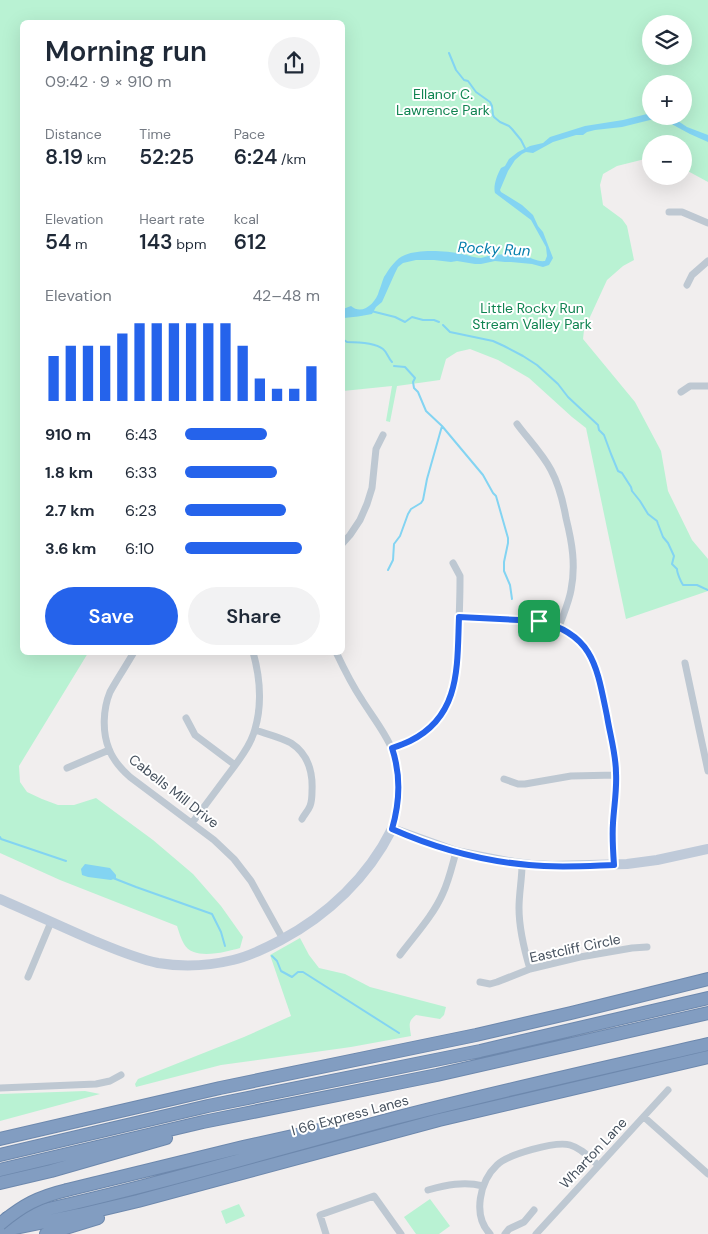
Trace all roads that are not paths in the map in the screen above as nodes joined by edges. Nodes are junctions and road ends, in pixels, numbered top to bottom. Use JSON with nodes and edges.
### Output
{"nodes":[{"id":1,"x":669,"y":212,"type":"dead end"},
{"id":2,"x":708,"y":223,"type":"edge"},
{"id":3,"x":708,"y":260,"type":"edge"},
{"id":4,"x":687,"y":284,"type":"dead end"},
{"id":5,"x":708,"y":386,"type":"edge"},
{"id":6,"x":681,"y":392,"type":"dead end"},
{"id":7,"x":517,"y":424,"type":"dead end"},
{"id":8,"x":383,"y":436,"type":"dead end"},
{"id":9,"x":345,"y":541,"type":"edge"},
{"id":10,"x":453,"y":563,"type":"dead end"},
{"id":11,"x":459,"y":617,"type":"junction"},
{"id":12,"x":559,"y":627,"type":"junction"},
{"id":13,"x":132,"y":655,"type":"edge"},
{"id":14,"x":254,"y":655,"type":"edge"},
{"id":15,"x":337,"y":655,"type":"edge"},
{"id":16,"x":685,"y":663,"type":"dead end"},
{"id":17,"x":186,"y":718,"type":"dead end"},
{"id":18,"x":255,"y":730,"type":"junction"},
{"id":19,"x":392,"y":748,"type":"junction"},
{"id":20,"x":109,"y":750,"type":"junction"},
{"id":21,"x":235,"y":765,"type":"junction"},
{"id":22,"x":708,"y":766,"type":"edge"},
{"id":23,"x":67,"y":768,"type":"dead end"},
{"id":24,"x":616,"y":775,"type":"junction"},
{"id":25,"x":504,"y":779,"type":"dead end"},
{"id":26,"x":302,"y":819,"type":"dead end"},
{"id":27,"x":192,"y":823,"type":"junction"},
{"id":28,"x":392,"y":829,"type":"junction"},
{"id":29,"x":708,"y":850,"type":"edge"},
{"id":30,"x":456,"y":852,"type":"junction"},
{"id":31,"x":522,"y":865,"type":"junction"},
{"id":32,"x":614,"y":865,"type":"junction"},
{"id":33,"x":0,"y":899,"type":"edge"},
{"id":34,"x":51,"y":922,"type":"junction"},
{"id":35,"x":283,"y":939,"type":"junction"},
{"id":36,"x":647,"y":947,"type":"dead end"},
{"id":37,"x":400,"y":955,"type":"dead end"},
{"id":38,"x":530,"y":969,"type":"junction"},
{"id":39,"x":28,"y":977,"type":"dead end"},
{"id":40,"x":708,"y":979,"type":"edge"},
{"id":41,"x":480,"y":982,"type":"dead end"},
{"id":42,"x":708,"y":990,"type":"edge"},
{"id":43,"x":708,"y":998,"type":"edge"},
{"id":44,"x":708,"y":1013,"type":"edge"},
{"id":45,"x":531,"y":1039,"type":"junction"},
{"id":46,"x":708,"y":1044,"type":"edge"},
{"id":47,"x":708,"y":1057,"type":"edge"},
{"id":48,"x":121,"y":1075,"type":"dead end"},
{"id":49,"x":346,"y":1078,"type":"junction"},
{"id":50,"x":0,"y":1088,"type":"edge"},
{"id":51,"x":668,"y":1090,"type":"dead end"},
{"id":52,"x":289,"y":1104,"type":"junction"},
{"id":53,"x":415,"y":1113,"type":"junction"},
{"id":54,"x":644,"y":1117,"type":"junction"},
{"id":55,"x":4,"y":1137,"type":"edge"},
{"id":56,"x":0,"y":1155,"type":"edge"},
{"id":57,"x":0,"y":1163,"type":"edge"},
{"id":58,"x":598,"y":1165,"type":"junction"},
{"id":59,"x":0,"y":1170,"type":"edge"},
{"id":60,"x":708,"y":1174,"type":"edge"},
{"id":61,"x":0,"y":1183,"type":"edge"},
{"id":62,"x":482,"y":1186,"type":"junction"},
{"id":63,"x":181,"y":1190,"type":"junction"},
{"id":64,"x":428,"y":1190,"type":"dead end"},
{"id":65,"x":534,"y":1210,"type":"dead end"},
{"id":66,"x":0,"y":1219,"type":"edge"},
{"id":67,"x":0,"y":1224,"type":"edge"},
{"id":68,"x":0,"y":1232,"type":"edge"},
{"id":69,"x":46,"y":1234,"type":"edge"},
{"id":70,"x":326,"y":1234,"type":"edge"},
{"id":71,"x":401,"y":1234,"type":"edge"},
{"id":72,"x":490,"y":1234,"type":"edge"},
{"id":73,"x":505,"y":1234,"type":"edge"},
{"id":74,"x":536,"y":1234,"type":"edge"}],
"edges":[{"from":1,"to":2,"type":"street"},
{"from":3,"to":4,"type":"street"},
{"from":5,"to":6,"type":"street"},
{"from":7,"to":12,"type":"street"},
{"from":8,"to":9,"type":"street"},
{"from":10,"to":11,"type":"street"},
{"from":11,"to":12,"type":"street"},
{"from":11,"to":19,"type":"street"},
{"from":12,"to":24,"type":"street"},
{"from":13,"to":20,"type":"street","name":"Cabells Mill Drive"},
{"from":14,"to":18,"type":"street"},
{"from":15,"to":19,"type":"street"},
{"from":16,"to":22,"type":"street"},
{"from":17,"to":21,"type":"street"},
{"from":18,"to":21,"type":"street"},
{"from":18,"to":26,"type":"street"},
{"from":19,"to":28,"type":"street"},
{"from":20,"to":23,"type":"street"},
{"from":20,"to":27,"type":"street","name":"Cabells Mill Drive"},
{"from":21,"to":27,"type":"street"},
{"from":24,"to":25,"type":"street"},
{"from":24,"to":32,"type":"street"},
{"from":27,"to":35,"type":"street","name":"Cabells Mill Drive"},
{"from":28,"to":30,"type":"street"},
{"from":28,"to":35,"type":"street"},
{"from":29,"to":32,"type":"street"},
{"from":30,"to":31,"type":"street"},
{"from":30,"to":37,"type":"street"},
{"from":31,"to":32,"type":"street"},
{"from":31,"to":38,"type":"street"},
{"from":33,"to":34,"type":"street"},
{"from":34,"to":35,"type":"street"},
{"from":34,"to":39,"type":"street"},
{"from":36,"to":38,"type":"street","name":"Eastcliff Circle"},
{"from":38,"to":41,"type":"street","name":"Eastcliff Circle"},
{"from":40,"to":55,"type":"highway"},
{"from":42,"to":45,"type":"highway"},
{"from":43,"to":45,"type":"highway"},
{"from":44,"to":52,"type":"highway","name":"I 66 Express Lanes"},
{"from":45,"to":49,"type":"highway"},
{"from":46,"to":53,"type":"highway","name":"I 66 Express Lanes"},
{"from":47,"to":63,"type":"highway"},
{"from":48,"to":50,"type":"street"},
{"from":49,"to":56,"type":"highway"},
{"from":49,"to":57,"type":"highway"},
{"from":51,"to":54,"type":"street","name":"Wharton Lane"},
{"from":52,"to":59,"type":"highway","name":"I 66 Express Lanes"},
{"from":52,"to":61,"type":"highway"},
{"from":53,"to":66,"type":"highway","name":"I 66 Express Lanes"},
{"from":53,"to":67,"type":"highway","bridge":true},
{"from":54,"to":58,"type":"street","name":"Wharton Lane"},
{"from":54,"to":60,"type":"street"},
{"from":58,"to":62,"type":"street"},
{"from":58,"to":74,"type":"street","name":"Wharton Lane"},
{"from":62,"to":64,"type":"street"},
{"from":62,"to":72,"type":"street"},
{"from":63,"to":68,"type":"highway"},
{"from":63,"to":69,"type":"highway"},
{"from":65,"to":73,"type":"street"},
{"from":70,"to":71,"type":"street"}]}
